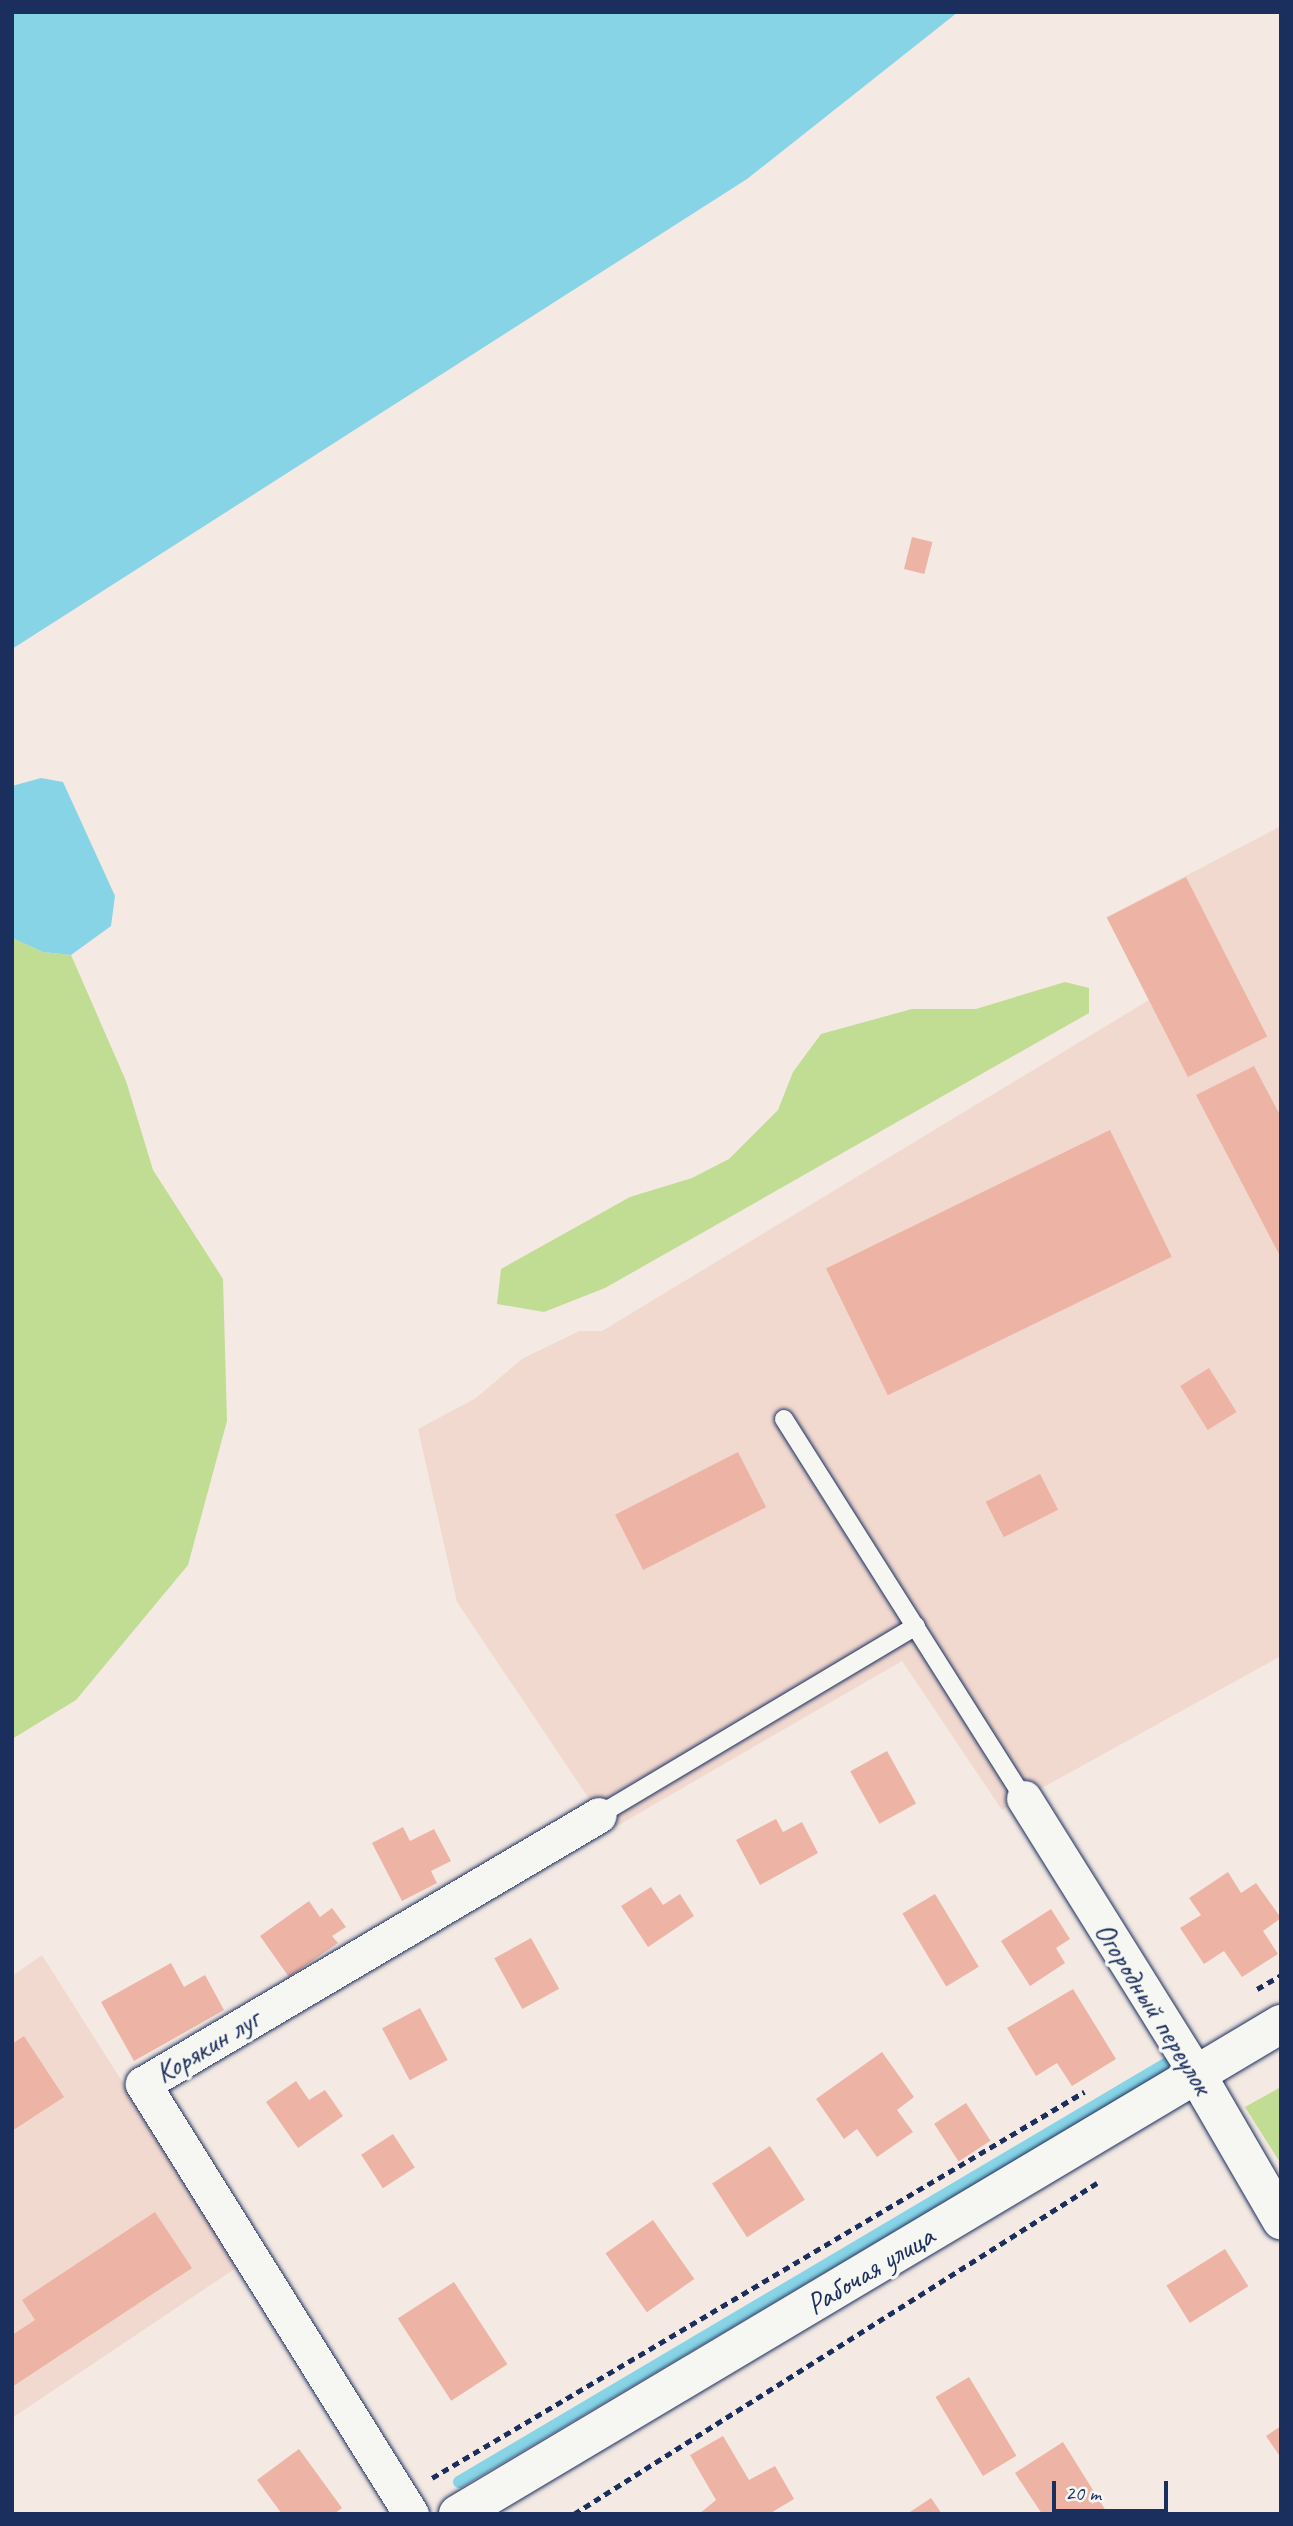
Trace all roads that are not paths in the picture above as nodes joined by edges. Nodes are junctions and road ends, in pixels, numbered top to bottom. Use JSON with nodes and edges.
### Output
{"nodes":[{"id":1,"x":784,"y":1419,"type":"dead end"},
{"id":2,"x":916,"y":1626,"type":"junction"},
{"id":3,"x":1024,"y":1798,"type":"joint"},
{"id":4,"x":599,"y":1815,"type":"joint"},
{"id":5,"x":1281,"y":2024,"type":"edge"},
{"id":6,"x":1197,"y":2076,"type":"junction"},
{"id":7,"x":1281,"y":2220,"type":"edge"},
{"id":8,"x":406,"y":2505,"type":"edge"},
{"id":9,"x":458,"y":2514,"type":"edge"}],
"edges":[{"from":1,"to":2,"type":"lane"},
{"from":2,"to":3,"type":"lane"},
{"from":2,"to":4,"type":"lane"},
{"from":3,"to":6,"type":"street","name":"Огородный переулок"},
{"from":4,"to":8,"type":"street","name":"Корякин луг"},
{"from":5,"to":6,"type":"main road","name":"Рабочая улица"},
{"from":6,"to":7,"type":"main road","name":"Огородный переулок"},
{"from":6,"to":9,"type":"main road","name":"Рабочая улица"}]}
